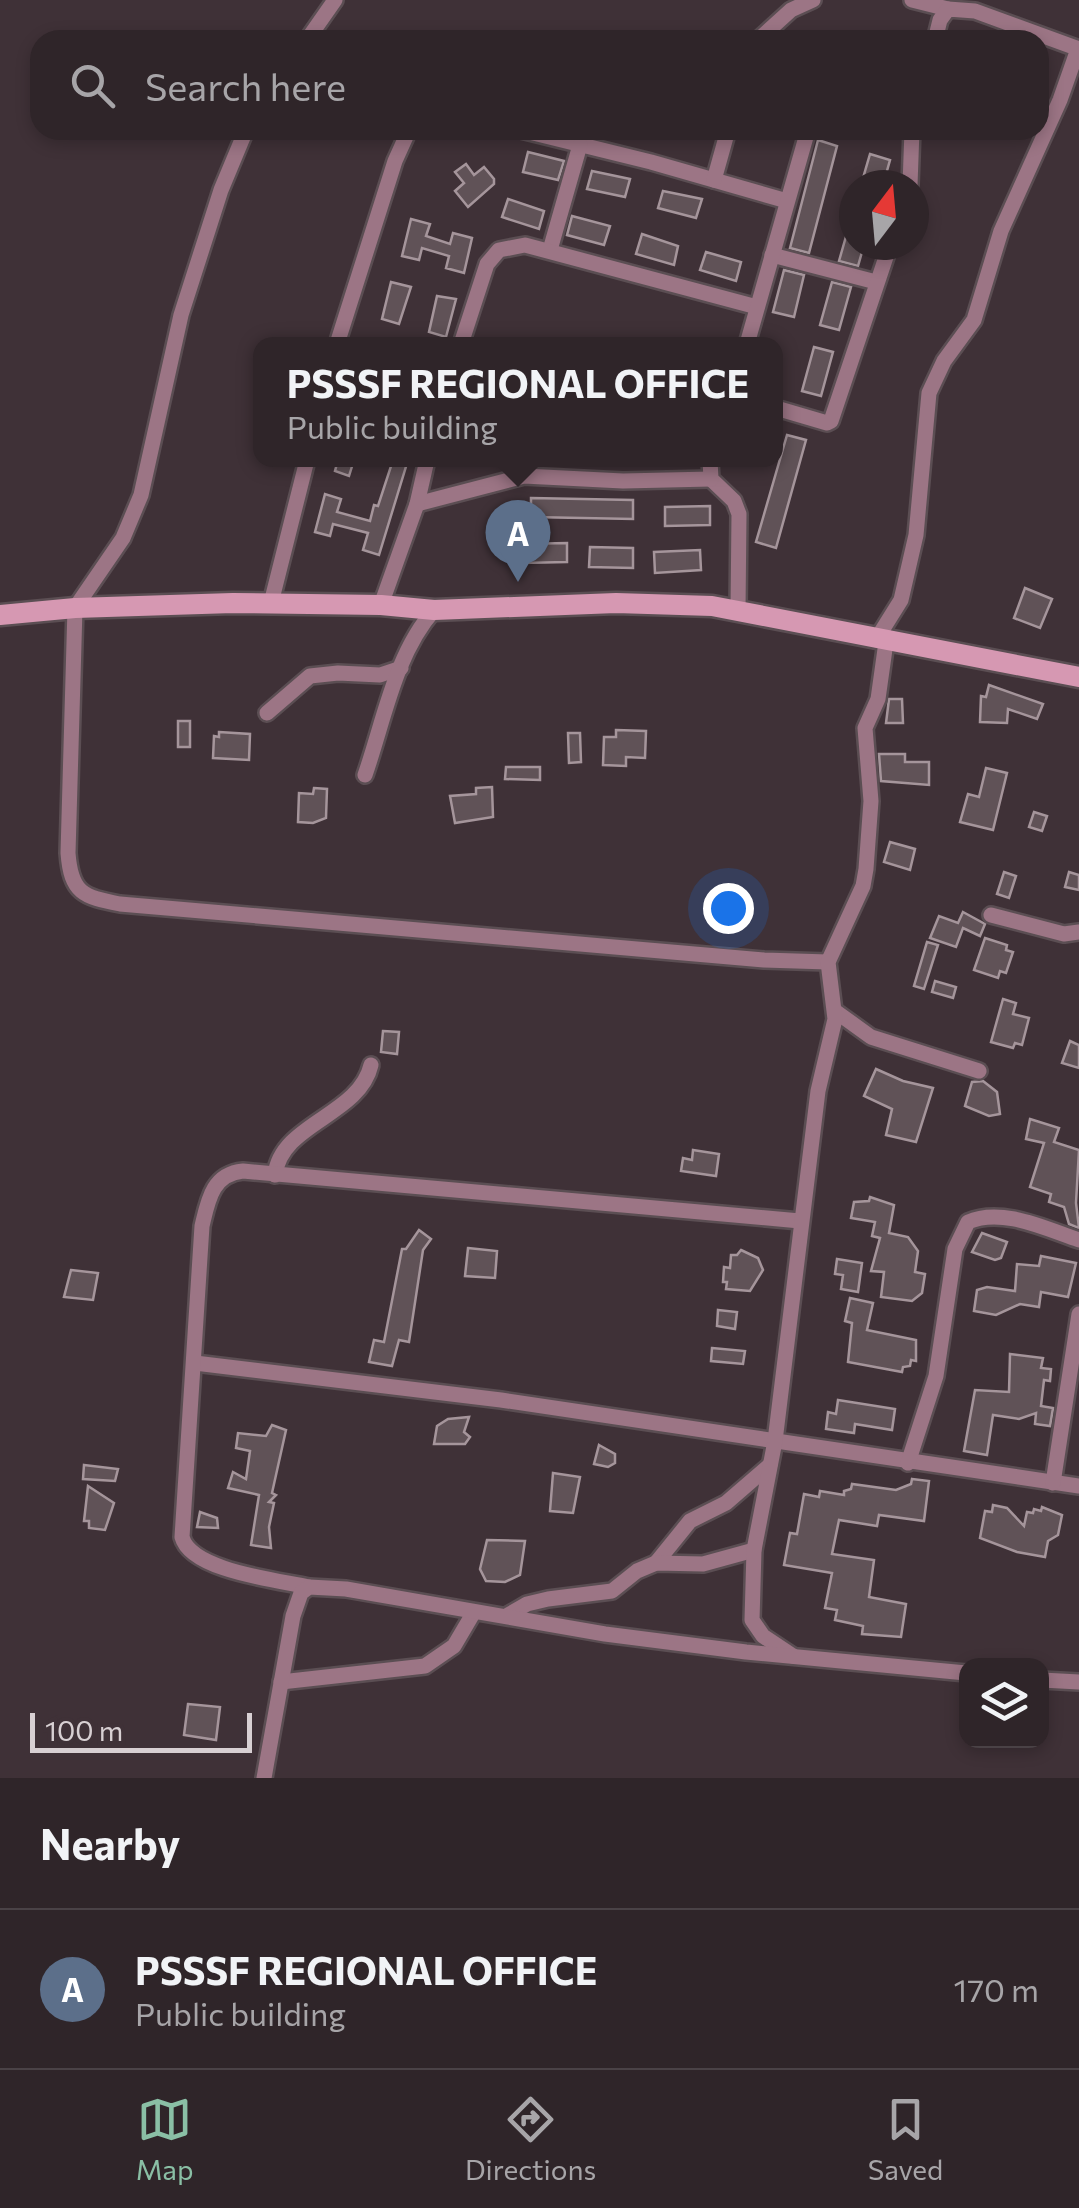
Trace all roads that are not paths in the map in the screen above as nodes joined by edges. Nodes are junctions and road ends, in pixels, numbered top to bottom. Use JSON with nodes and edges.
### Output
{"nodes":[{"id":1,"x":335,"y":0,"type":"edge"},
{"id":2,"x":813,"y":0,"type":"edge"},
{"id":3,"x":912,"y":0,"type":"edge"},
{"id":4,"x":948,"y":9,"type":"junction"},
{"id":5,"x":314,"y":30,"type":"edge"},
{"id":6,"x":769,"y":30,"type":"edge"},
{"id":7,"x":938,"y":30,"type":"edge"},
{"id":8,"x":1028,"y":30,"type":"edge"},
{"id":9,"x":1049,"y":38,"type":"edge"},
{"id":10,"x":1078,"y":49,"type":"edge"},
{"id":11,"x":1049,"y":124,"type":"edge"},
{"id":12,"x":242,"y":140,"type":"edge"},
{"id":13,"x":405,"y":140,"type":"edge"},
{"id":14,"x":563,"y":140,"type":"edge"},
{"id":15,"x":725,"y":140,"type":"edge"},
{"id":16,"x":805,"y":140,"type":"edge"},
{"id":17,"x":912,"y":140,"type":"edge"},
{"id":18,"x":1042,"y":140,"type":"edge"},
{"id":19,"x":580,"y":144,"type":"junction"},
{"id":20,"x":911,"y":170,"type":"edge"},
{"id":21,"x":714,"y":180,"type":"junction"},
{"id":22,"x":787,"y":201,"type":"junction"},
{"id":23,"x":550,"y":250,"type":"junction"},
{"id":24,"x":772,"y":256,"type":"junction"},
{"id":25,"x":884,"y":260,"type":"edge"},
{"id":26,"x":876,"y":282,"type":"junction"},
{"id":27,"x":757,"y":307,"type":"junction"},
{"id":28,"x":340,"y":337,"type":"edge"},
{"id":29,"x":463,"y":337,"type":"edge"},
{"id":30,"x":749,"y":337,"type":"edge"},
{"id":31,"x":783,"y":410,"type":"edge"},
{"id":32,"x":305,"y":467,"type":"edge"},
{"id":33,"x":425,"y":467,"type":"edge"},
{"id":34,"x":710,"y":467,"type":"edge"},
{"id":35,"x":711,"y":479,"type":"junction"},
{"id":36,"x":416,"y":504,"type":"junction"},
{"id":37,"x":271,"y":603,"type":"junction"},
{"id":38,"x":381,"y":605,"type":"junction"},
{"id":39,"x":75,"y":608,"type":"junction"},
{"id":40,"x":434,"y":610,"type":"junction"},
{"id":41,"x":738,"y":610,"type":"junction"},
{"id":42,"x":0,"y":616,"type":"edge"},
{"id":43,"x":881,"y":641,"type":"junction"},
{"id":44,"x":401,"y":668,"type":"junction"},
{"id":45,"x":1079,"y":677,"type":"edge"},
{"id":46,"x":267,"y":713,"type":"dead end"},
{"id":47,"x":365,"y":775,"type":"dead end"},
{"id":48,"x":991,"y":915,"type":"dead end"},
{"id":49,"x":1079,"y":932,"type":"edge"},
{"id":50,"x":828,"y":962,"type":"junction"},
{"id":51,"x":835,"y":1011,"type":"junction"},
{"id":52,"x":371,"y":1065,"type":"dead end"},
{"id":53,"x":978,"y":1071,"type":"dead end"},
{"id":54,"x":275,"y":1175,"type":"junction"},
{"id":55,"x":800,"y":1221,"type":"junction"},
{"id":56,"x":1079,"y":1240,"type":"edge"},
{"id":57,"x":1079,"y":1314,"type":"edge"},
{"id":58,"x":1076,"y":1356,"type":"edge"},
{"id":59,"x":195,"y":1362,"type":"junction"},
{"id":60,"x":775,"y":1441,"type":"junction"},
{"id":61,"x":908,"y":1463,"type":"junction"},
{"id":62,"x":770,"y":1464,"type":"junction"},
{"id":63,"x":1054,"y":1483,"type":"junction"},
{"id":64,"x":1079,"y":1486,"type":"edge"},
{"id":65,"x":754,"y":1550,"type":"junction"},
{"id":66,"x":656,"y":1563,"type":"junction"},
{"id":67,"x":309,"y":1586,"type":"junction"},
{"id":68,"x":474,"y":1612,"type":"junction"},
{"id":69,"x":508,"y":1615,"type":"junction"},
{"id":70,"x":794,"y":1656,"type":"junction"},
{"id":71,"x":959,"y":1672,"type":"edge"},
{"id":72,"x":1049,"y":1680,"type":"edge"},
{"id":73,"x":281,"y":1682,"type":"junction"},
{"id":74,"x":1079,"y":1682,"type":"edge"},
{"id":75,"x":264,"y":1778,"type":"edge"}],
"edges":[{"from":1,"to":5,"type":"street"},
{"from":2,"to":6,"type":"street"},
{"from":3,"to":4,"type":"street"},
{"from":4,"to":7,"type":"street"},
{"from":4,"to":8,"type":"street"},
{"from":9,"to":10,"type":"street"},
{"from":10,"to":11,"type":"street"},
{"from":12,"to":39,"type":"street"},
{"from":13,"to":28,"type":"street"},
{"from":14,"to":19,"type":"street"},
{"from":15,"to":21,"type":"street"},
{"from":16,"to":22,"type":"street"},
{"from":17,"to":20,"type":"street"},
{"from":18,"to":43,"type":"street"},
{"from":19,"to":21,"type":"street"},
{"from":19,"to":23,"type":"street"},
{"from":21,"to":22,"type":"street"},
{"from":22,"to":24,"type":"street"},
{"from":23,"to":27,"type":"street"},
{"from":23,"to":29,"type":"street"},
{"from":24,"to":26,"type":"street"},
{"from":24,"to":27,"type":"street"},
{"from":25,"to":26,"type":"street"},
{"from":26,"to":31,"type":"street"},
{"from":27,"to":30,"type":"street"},
{"from":32,"to":37,"type":"street"},
{"from":33,"to":36,"type":"street"},
{"from":34,"to":35,"type":"street"},
{"from":35,"to":36,"type":"street"},
{"from":35,"to":41,"type":"street"},
{"from":36,"to":38,"type":"street"},
{"from":37,"to":38,"type":"street"},
{"from":37,"to":39,"type":"street"},
{"from":38,"to":40,"type":"street"},
{"from":39,"to":42,"type":"street"},
{"from":39,"to":50,"type":"street"},
{"from":40,"to":41,"type":"street"},
{"from":40,"to":44,"type":"street"},
{"from":41,"to":43,"type":"street"},
{"from":43,"to":45,"type":"street"},
{"from":43,"to":50,"type":"street"},
{"from":44,"to":46,"type":"street"},
{"from":44,"to":47,"type":"street"},
{"from":48,"to":49,"type":"street"},
{"from":50,"to":51,"type":"street"},
{"from":51,"to":53,"type":"street"},
{"from":51,"to":55,"type":"street"},
{"from":52,"to":54,"type":"street"},
{"from":54,"to":55,"type":"street"},
{"from":54,"to":59,"type":"street"},
{"from":55,"to":60,"type":"street"},
{"from":56,"to":61,"type":"street"},
{"from":57,"to":58,"type":"street"},
{"from":58,"to":63,"type":"street"},
{"from":59,"to":60,"type":"street"},
{"from":59,"to":67,"type":"street"},
{"from":60,"to":61,"type":"street"},
{"from":60,"to":62,"type":"street"},
{"from":61,"to":63,"type":"street"},
{"from":62,"to":65,"type":"street"},
{"from":62,"to":66,"type":"street"},
{"from":63,"to":64,"type":"street"},
{"from":65,"to":66,"type":"street"},
{"from":65,"to":70,"type":"street"},
{"from":66,"to":69,"type":"street"},
{"from":67,"to":68,"type":"street"},
{"from":67,"to":73,"type":"street"},
{"from":68,"to":69,"type":"street"},
{"from":68,"to":73,"type":"street"},
{"from":69,"to":70,"type":"street"},
{"from":70,"to":71,"type":"street"},
{"from":72,"to":74,"type":"street"},
{"from":73,"to":75,"type":"street"}]}
